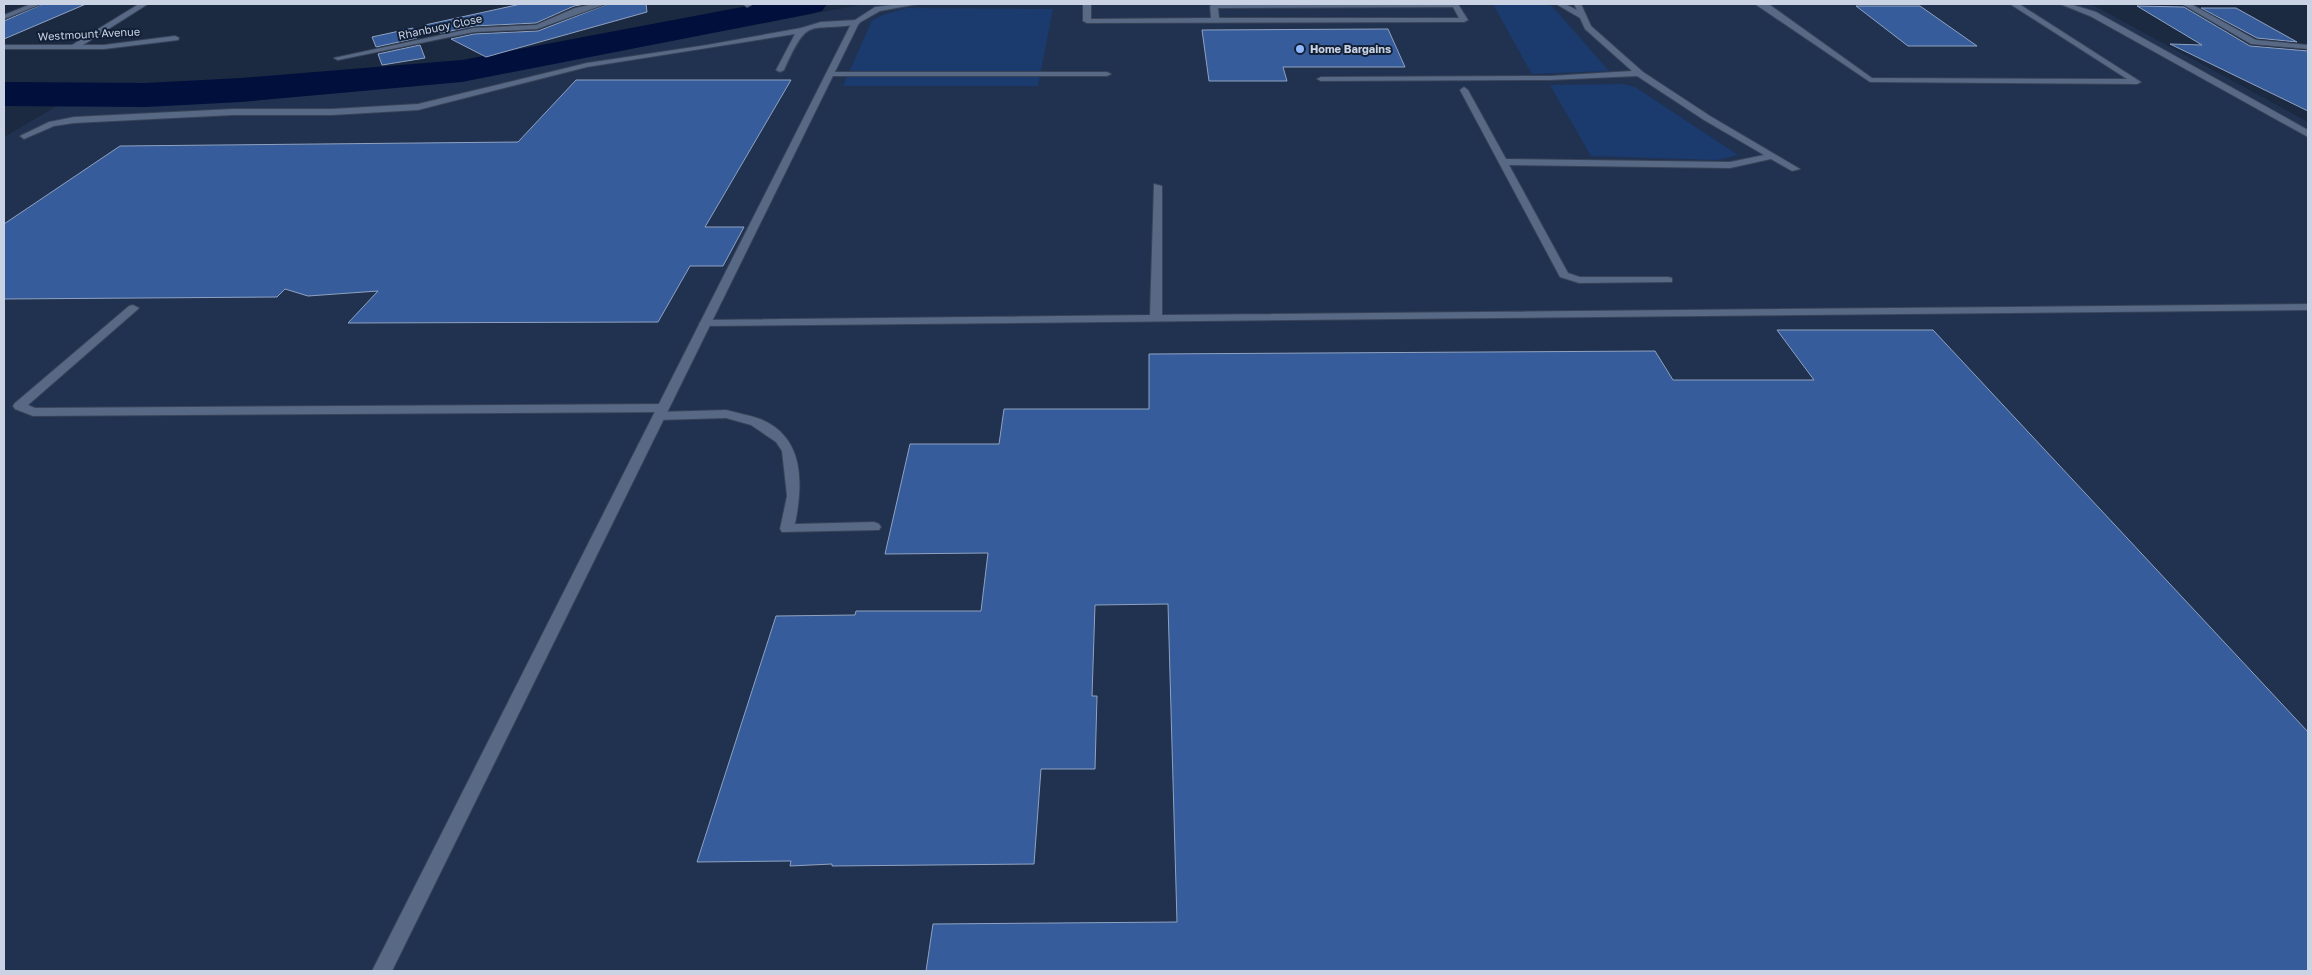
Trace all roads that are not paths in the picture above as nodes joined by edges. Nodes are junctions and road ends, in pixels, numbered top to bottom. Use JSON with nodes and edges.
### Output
{"nodes":[{"id":1,"x":36,"y":4,"type":"edge"},
{"id":2,"x":144,"y":4,"type":"edge"},
{"id":3,"x":602,"y":4,"type":"edge"},
{"id":4,"x":914,"y":4,"type":"edge"},
{"id":5,"x":1087,"y":4,"type":"edge"},
{"id":6,"x":1560,"y":4,"type":"edge"},
{"id":7,"x":1578,"y":4,"type":"edge"},
{"id":8,"x":1759,"y":4,"type":"edge"},
{"id":9,"x":2014,"y":4,"type":"edge"},
{"id":10,"x":2064,"y":4,"type":"edge"},
{"id":11,"x":2186,"y":4,"type":"edge"},
{"id":12,"x":1770,"y":5,"type":"edge"},
{"id":13,"x":4,"y":16,"type":"edge"},
{"id":14,"x":1582,"y":16,"type":"junction"},
{"id":15,"x":1215,"y":21,"type":"junction"},
{"id":16,"x":856,"y":22,"type":"junction"},
{"id":17,"x":803,"y":30,"type":"junction"},
{"id":18,"x":175,"y":38,"type":"dead end"},
{"id":19,"x":4,"y":47,"type":"edge"},
{"id":20,"x":2308,"y":47,"type":"edge"},
{"id":21,"x":71,"y":49,"type":"junction"},
{"id":22,"x":338,"y":58,"type":"dead end"},
{"id":23,"x":780,"y":70,"type":"dead end"},
{"id":24,"x":1638,"y":73,"type":"junction"},
{"id":25,"x":830,"y":74,"type":"junction"},
{"id":26,"x":1107,"y":74,"type":"dead end"},
{"id":27,"x":1321,"y":79,"type":"dead end"},
{"id":28,"x":1464,"y":90,"type":"dead end"},
{"id":29,"x":2308,"y":134,"type":"edge"},
{"id":30,"x":24,"y":136,"type":"dead end"},
{"id":31,"x":1771,"y":156,"type":"junction"},
{"id":32,"x":1502,"y":162,"type":"junction"},
{"id":33,"x":1795,"y":169,"type":"dead end"},
{"id":34,"x":1157,"y":186,"type":"dead end"},
{"id":35,"x":1668,"y":280,"type":"dead end"},
{"id":36,"x":2308,"y":307,"type":"edge"},
{"id":37,"x":133,"y":308,"type":"dead end"},
{"id":38,"x":1156,"y":318,"type":"junction"},
{"id":39,"x":705,"y":323,"type":"junction"},
{"id":40,"x":661,"y":412,"type":"junction"},
{"id":41,"x":874,"y":528,"type":"dead end"},
{"id":42,"x":382,"y":971,"type":"edge"}],
"edges":[{"from":1,"to":13,"type":"street"},
{"from":2,"to":21,"type":"street"},
{"from":3,"to":22,"type":"street","name":"Rhanbuoy Close"},
{"from":4,"to":16,"type":"street"},
{"from":5,"to":15,"type":"street"},
{"from":6,"to":14,"type":"street"},
{"from":7,"to":14,"type":"street"},
{"from":8,"to":12,"type":"street"},
{"from":9,"to":12,"type":"street"},
{"from":10,"to":29,"type":"street"},
{"from":11,"to":20,"type":"street"},
{"from":14,"to":24,"type":"street"},
{"from":15,"to":15,"type":"street"},
{"from":16,"to":17,"type":"street"},
{"from":16,"to":25,"type":"street"},
{"from":17,"to":23,"type":"street"},
{"from":17,"to":30,"type":"street"},
{"from":18,"to":21,"type":"street","name":"Westmount Avenue"},
{"from":19,"to":21,"type":"street","name":"Westmount Avenue"},
{"from":24,"to":27,"type":"street"},
{"from":24,"to":31,"type":"street"},
{"from":25,"to":26,"type":"street"},
{"from":25,"to":39,"type":"street"},
{"from":28,"to":32,"type":"street"},
{"from":31,"to":32,"type":"street"},
{"from":31,"to":33,"type":"street"},
{"from":32,"to":35,"type":"street"},
{"from":34,"to":38,"type":"street"},
{"from":36,"to":38,"type":"street"},
{"from":37,"to":40,"type":"street"},
{"from":38,"to":39,"type":"street"},
{"from":39,"to":40,"type":"street"},
{"from":40,"to":41,"type":"street"},
{"from":40,"to":42,"type":"street"}]}
